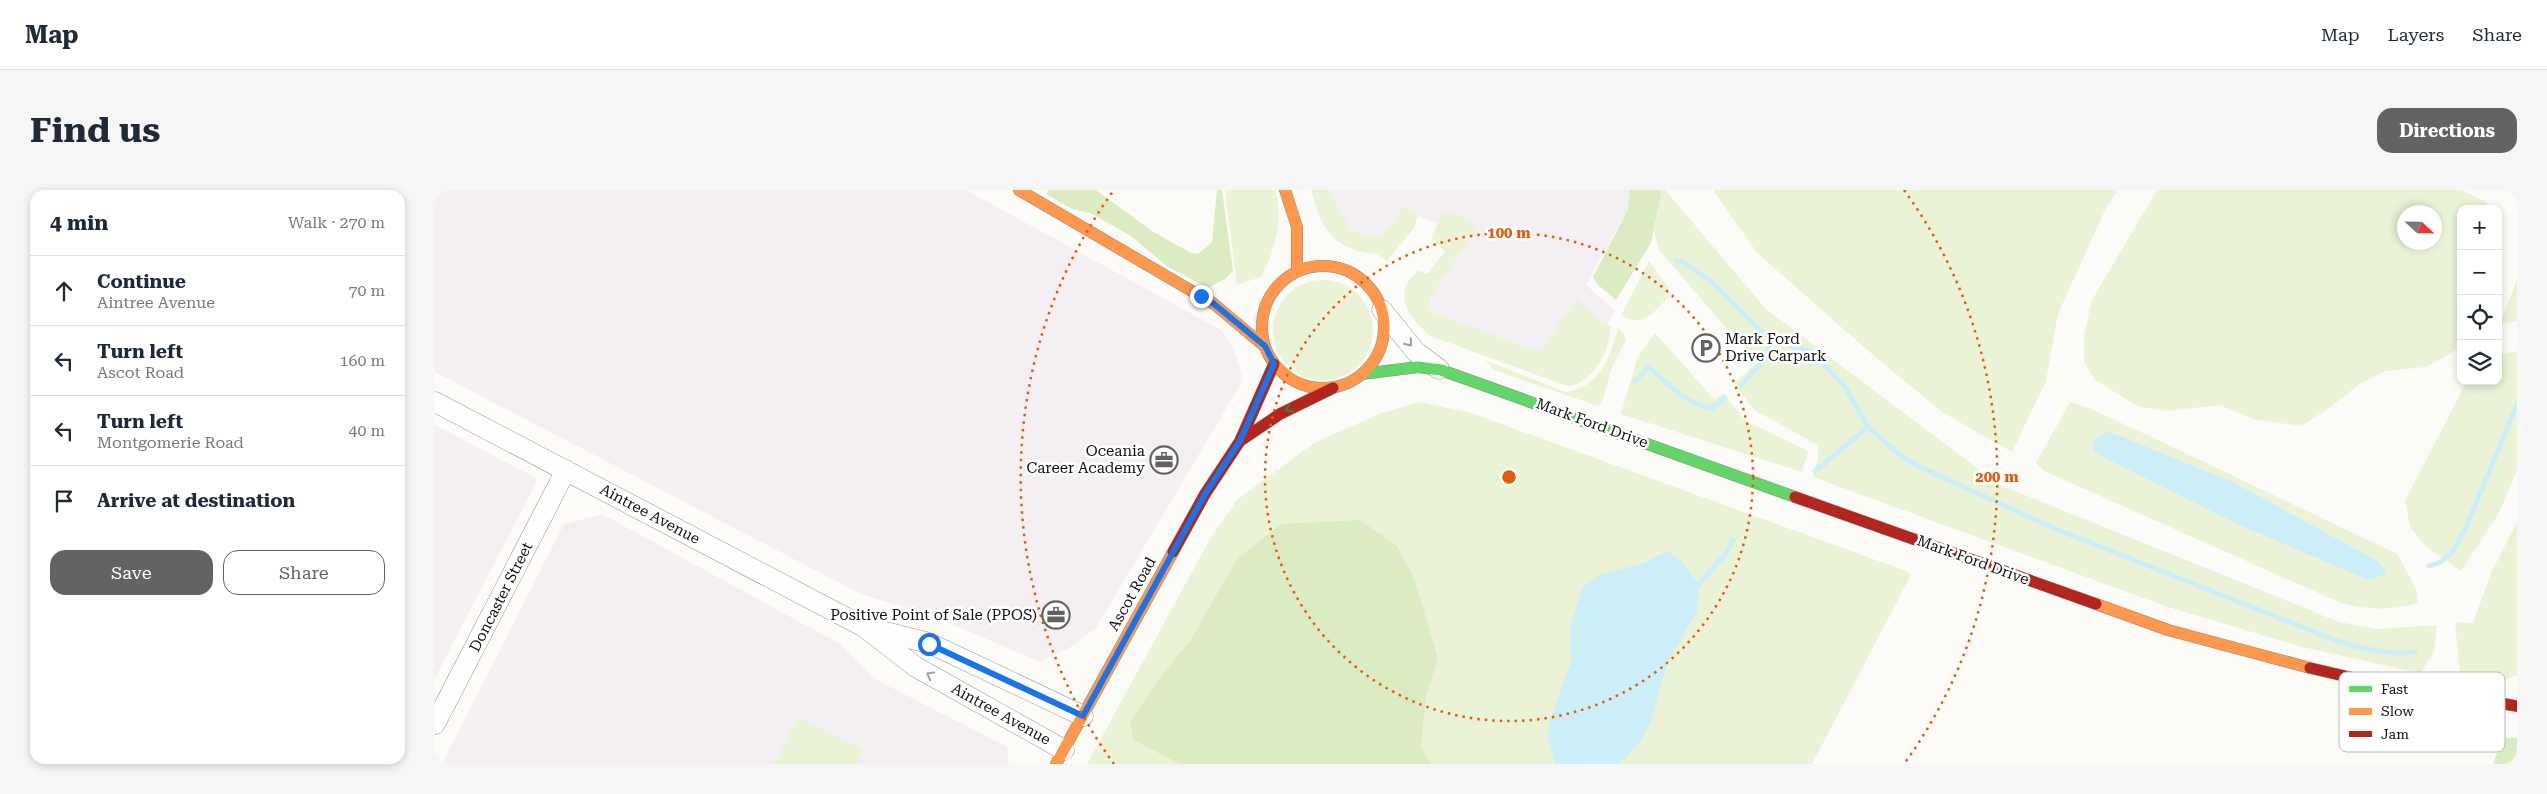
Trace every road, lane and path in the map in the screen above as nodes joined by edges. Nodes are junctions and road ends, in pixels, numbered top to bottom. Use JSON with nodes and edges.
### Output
{"nodes":[{"id":1,"x":1019,"y":190,"type":"edge"},
{"id":2,"x":1285,"y":190,"type":"edge"},
{"id":3,"x":1297,"y":226,"type":"junction"},
{"id":4,"x":1307,"y":238,"type":"dead end"},
{"id":5,"x":1317,"y":251,"type":"dead end"},
{"id":6,"x":1326,"y":265,"type":"junction"},
{"id":7,"x":1297,"y":270,"type":"junction"},
{"id":8,"x":1214,"y":304,"type":"junction"},
{"id":9,"x":1232,"y":305,"type":"dead end"},
{"id":10,"x":1382,"y":310,"type":"junction"},
{"id":11,"x":1265,"y":346,"type":"junction"},
{"id":12,"x":1274,"y":364,"type":"junction"},
{"id":13,"x":1441,"y":370,"type":"junction"},
{"id":14,"x":1362,"y":374,"type":"junction"},
{"id":15,"x":1333,"y":388,"type":"junction"},
{"id":16,"x":435,"y":402,"type":"edge"},
{"id":17,"x":1240,"y":441,"type":"junction"},
{"id":18,"x":566,"y":470,"type":"junction"},
{"id":19,"x":864,"y":627,"type":"junction"},
{"id":20,"x":2339,"y":675,"type":"edge"},
{"id":21,"x":1083,"y":716,"type":"junction"},
{"id":22,"x":435,"y":724,"type":"edge"},
{"id":23,"x":1060,"y":757,"type":"edge"}],
"edges":[{"from":1,"to":8,"type":"street"},
{"from":2,"to":3,"type":"street"},
{"from":3,"to":4,"type":"street"},
{"from":3,"to":7,"type":"street"},
{"from":5,"to":6,"type":"street"},
{"from":6,"to":7,"type":"street"},
{"from":6,"to":10,"type":"street"},
{"from":7,"to":11,"type":"street"},
{"from":8,"to":9,"type":"street"},
{"from":8,"to":11,"type":"street"},
{"from":10,"to":13,"type":"street","name":"Mark Ford Drive","one_way":true},
{"from":10,"to":14,"type":"street"},
{"from":11,"to":12,"type":"street"},
{"from":12,"to":15,"type":"street"},
{"from":12,"to":17,"type":"street","name":"Ascot Road"},
{"from":13,"to":14,"type":"street","name":"Mark Ford Drive"},
{"from":13,"to":20,"type":"street","name":"Mark Ford Drive"},
{"from":14,"to":15,"type":"street"},
{"from":15,"to":17,"type":"street","name":"Ascot Road","one_way":true},
{"from":16,"to":18,"type":"street","name":"Aintree Avenue"},
{"from":17,"to":21,"type":"street","name":"Ascot Road"},
{"from":18,"to":19,"type":"street","name":"Aintree Avenue"},
{"from":18,"to":22,"type":"street","name":"Doncaster Street"},
{"from":19,"to":21,"type":"street","name":"Aintree Avenue"},
{"from":23,"to":19,"type":"street","name":"Aintree Avenue","one_way":true},
{"from":21,"to":23,"type":"street","name":"Ascot Road"}]}
